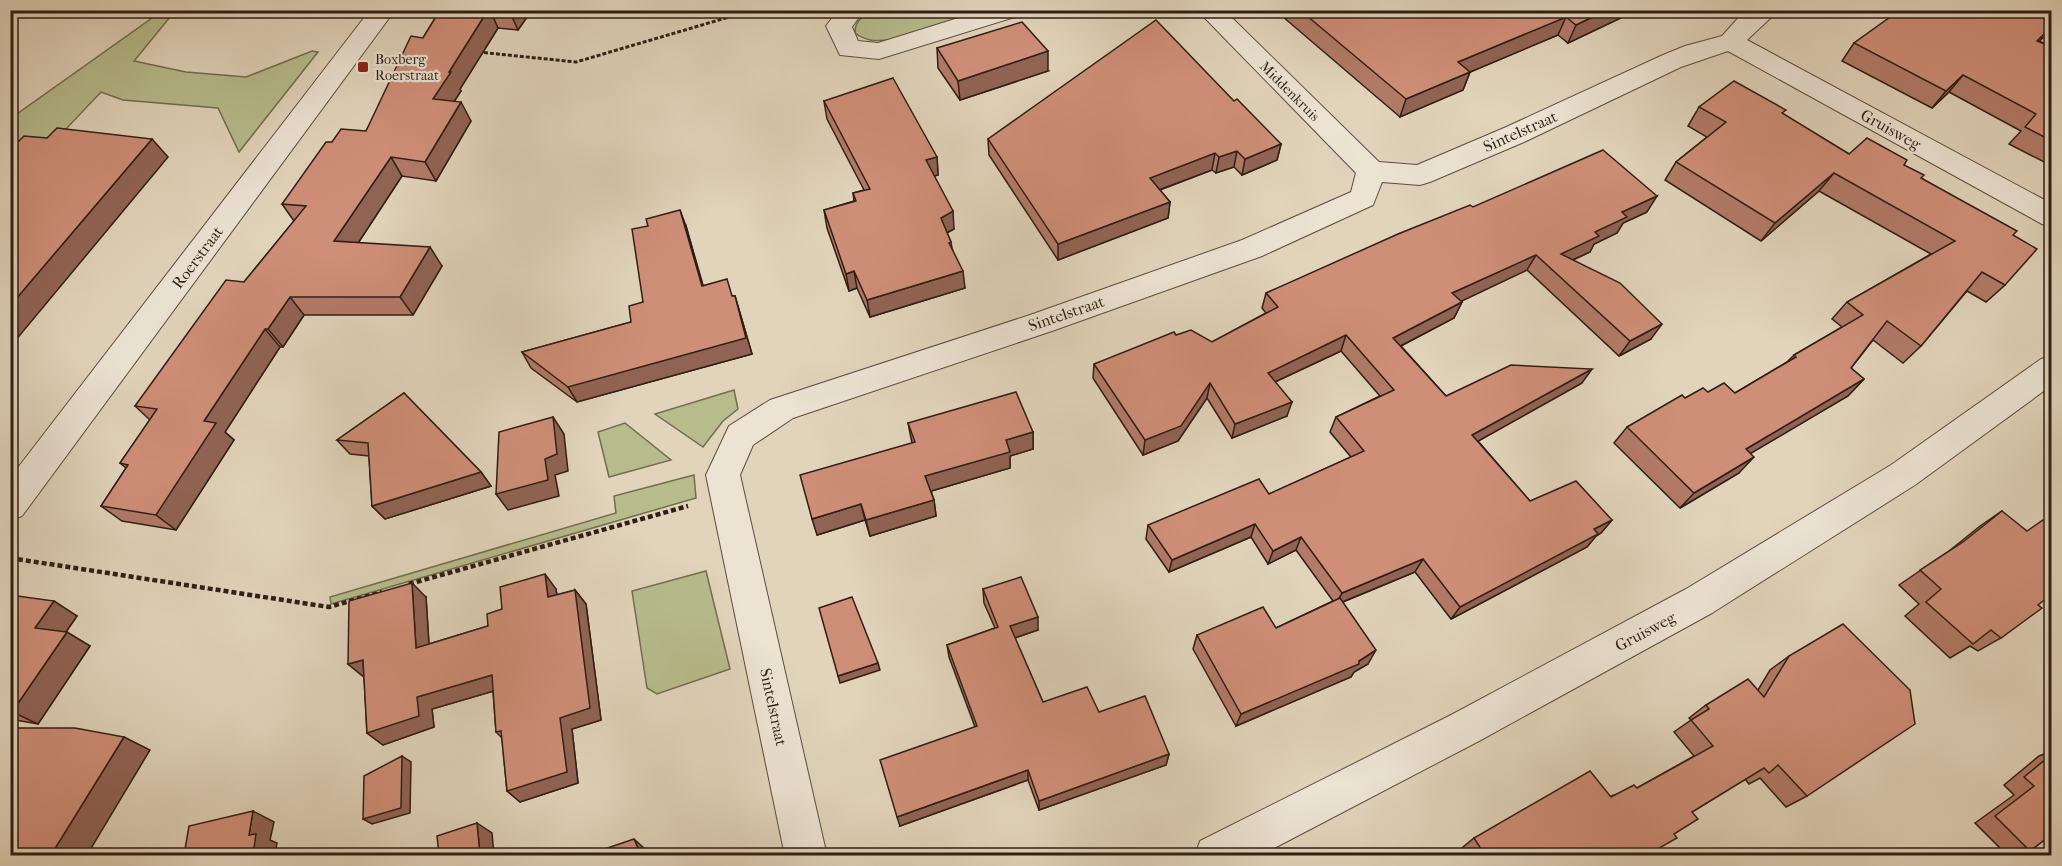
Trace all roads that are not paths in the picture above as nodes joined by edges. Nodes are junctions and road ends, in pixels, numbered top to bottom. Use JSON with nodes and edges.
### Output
{"nodes":[{"id":1,"x":383,"y":10,"type":"edge"},
{"id":2,"x":852,"y":10,"type":"edge"},
{"id":3,"x":1012,"y":10,"type":"edge"},
{"id":4,"x":1209,"y":10,"type":"edge"},
{"id":5,"x":1767,"y":10,"type":"edge"},
{"id":6,"x":1731,"y":42,"type":"junction"},
{"id":7,"x":1371,"y":171,"type":"junction"},
{"id":8,"x":2052,"y":216,"type":"edge"},
{"id":9,"x":2052,"y":368,"type":"edge"},
{"id":10,"x":10,"y":505,"type":"edge"},
{"id":11,"x":806,"y":855,"type":"edge"},
{"id":12,"x":1215,"y":855,"type":"edge"}],
"edges":[{"from":1,"to":10,"type":"street","name":"Roerstraat"},
{"from":2,"to":3,"type":"street"},
{"from":4,"to":7,"type":"street","name":"Middenkruis"},
{"from":5,"to":6,"type":"street"},
{"from":6,"to":7,"type":"street","name":"Sintelstraat"},
{"from":6,"to":8,"type":"street","name":"Gruisweg"},
{"from":7,"to":11,"type":"street","name":"Sintelstraat"},
{"from":9,"to":12,"type":"street","name":"Gruisweg"}]}
